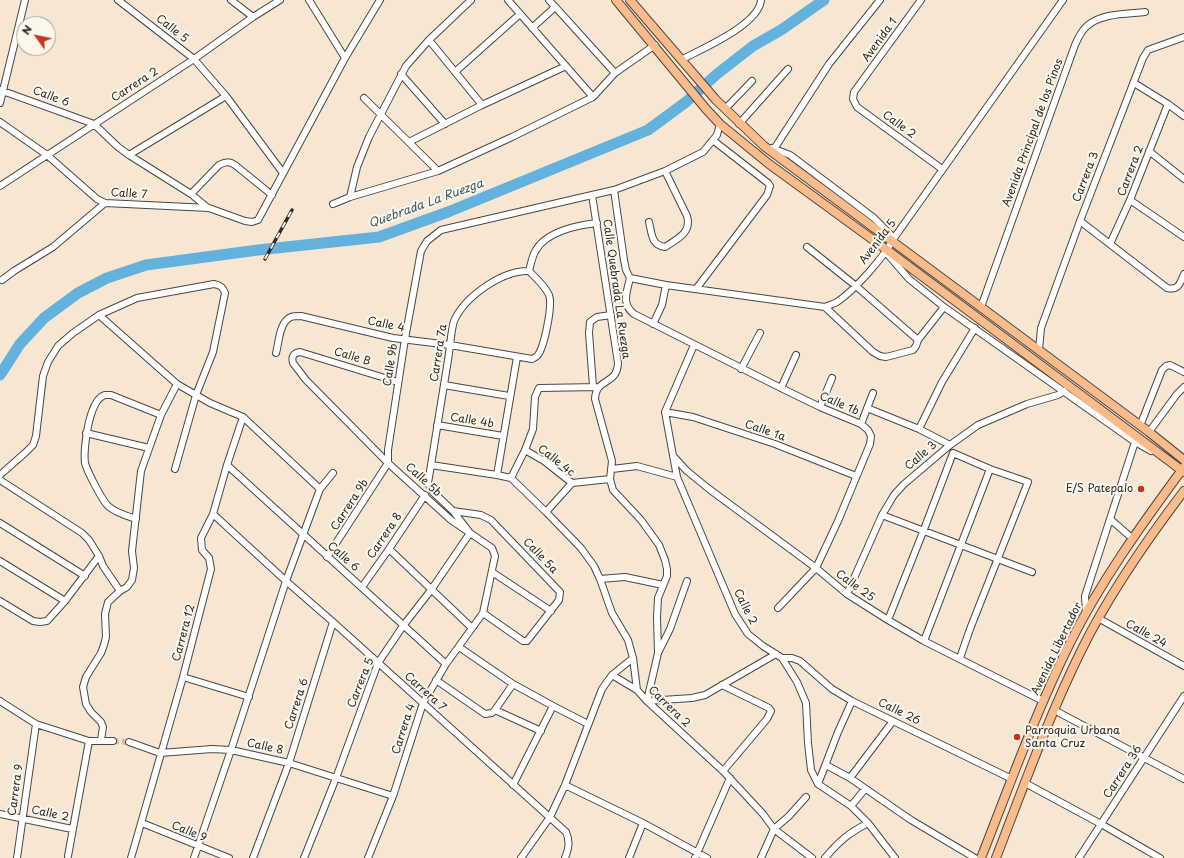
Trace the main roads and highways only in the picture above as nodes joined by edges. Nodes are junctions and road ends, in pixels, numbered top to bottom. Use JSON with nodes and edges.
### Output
{"nodes":[{"id":1,"x":616,"y":0,"type":"edge"},
{"id":2,"x":630,"y":0,"type":"edge"},
{"id":3,"x":1184,"y":460,"type":"edge"},
{"id":4,"x":1183,"y":470,"type":"edge"},
{"id":5,"x":1184,"y":491,"type":"edge"},
{"id":6,"x":1184,"y":496,"type":"edge"},
{"id":7,"x":1174,"y":503,"type":"junction"},
{"id":8,"x":981,"y":858,"type":"edge"},
{"id":9,"x":996,"y":858,"type":"edge"}],
"edges":[{"from":1,"to":4,"type":"main road"},
{"from":2,"to":3,"type":"main road"},
{"from":4,"to":8,"type":"main road","name":"Avenida Libertador"},
{"from":5,"to":7,"type":"main road","name":"Avenida Libertador"},
{"from":6,"to":7,"type":"main road"},
{"from":7,"to":9,"type":"main road","name":"Avenida Libertador"}]}
